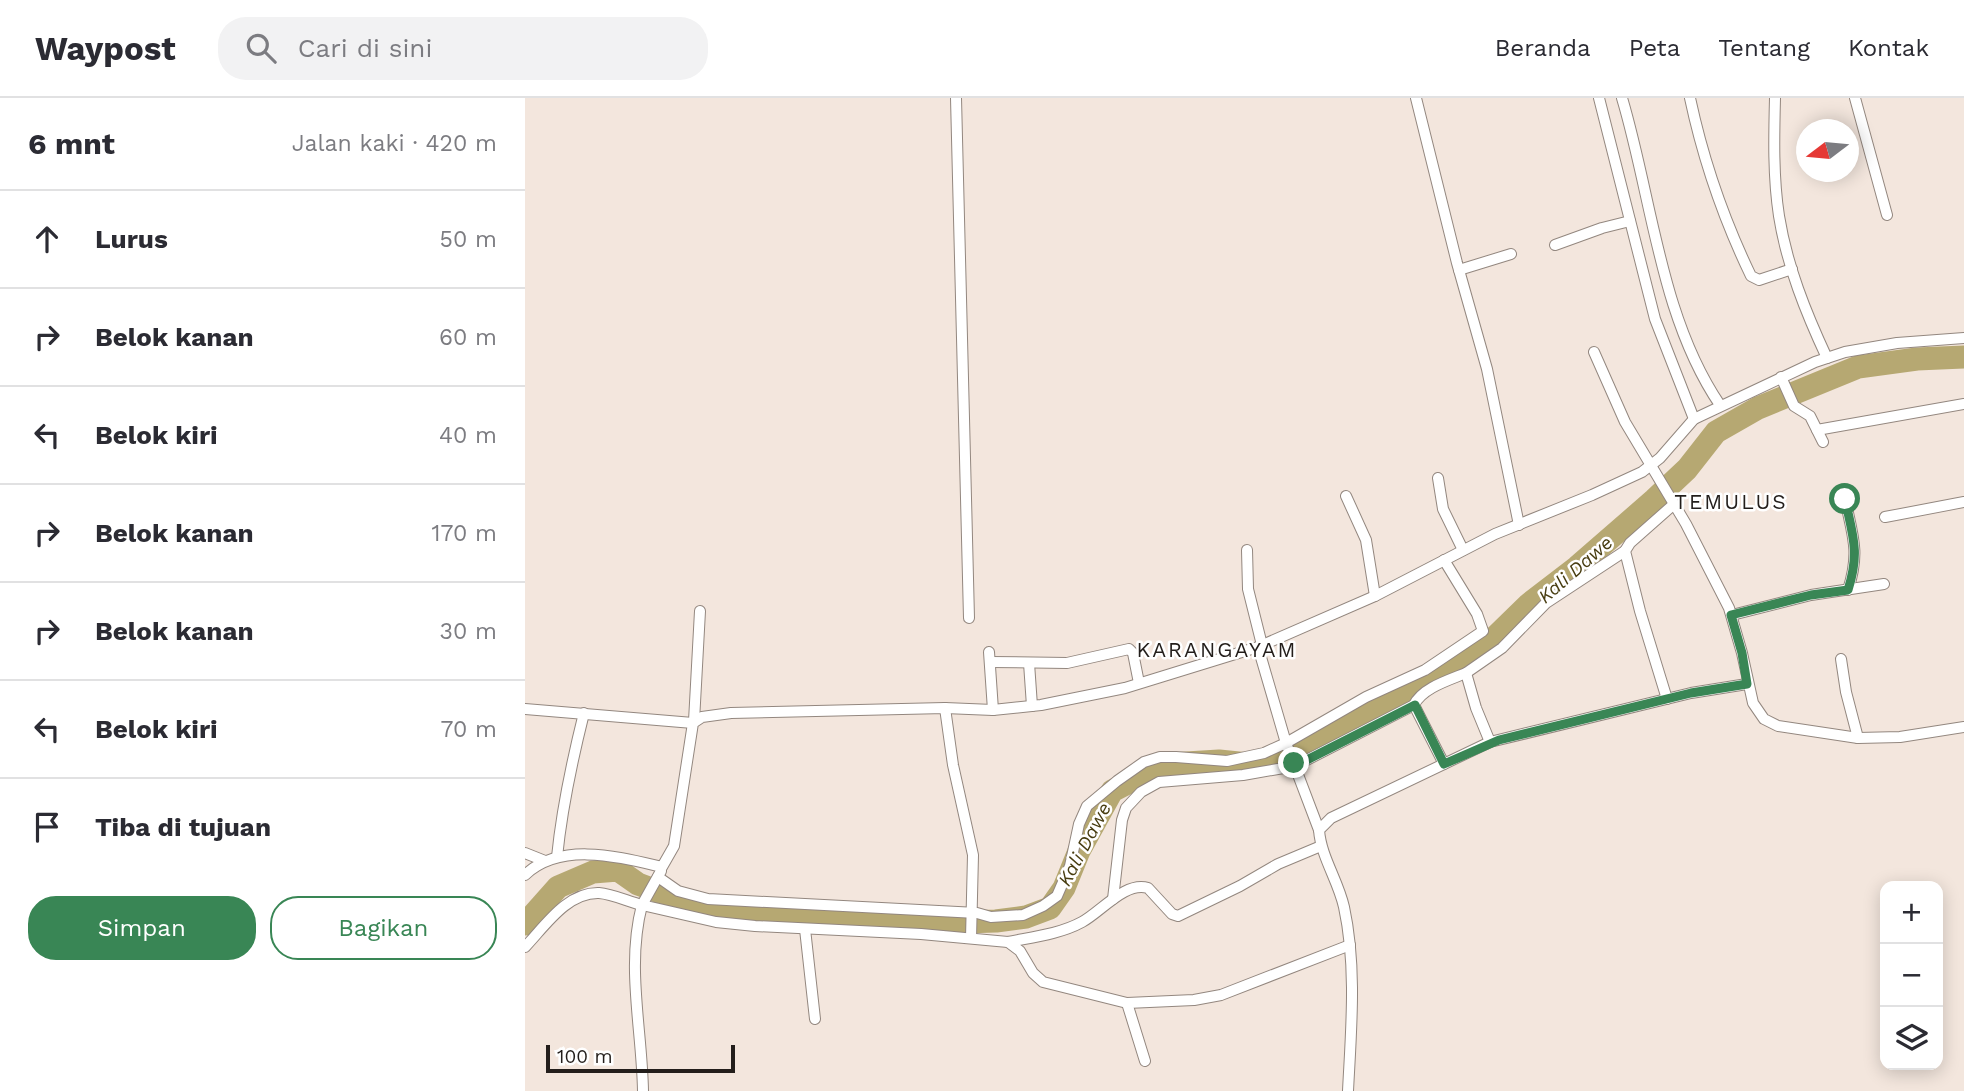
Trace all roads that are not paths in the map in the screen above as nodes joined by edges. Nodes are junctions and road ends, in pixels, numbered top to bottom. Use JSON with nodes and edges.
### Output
{"nodes":[{"id":1,"x":956,"y":98,"type":"edge"},
{"id":2,"x":1416,"y":98,"type":"edge"},
{"id":3,"x":1599,"y":98,"type":"edge"},
{"id":4,"x":1622,"y":98,"type":"edge"},
{"id":5,"x":1690,"y":98,"type":"edge"},
{"id":6,"x":1775,"y":98,"type":"edge"},
{"id":7,"x":1855,"y":98,"type":"edge"},
{"id":8,"x":1887,"y":215,"type":"dead end"},
{"id":9,"x":1630,"y":221,"type":"junction"},
{"id":10,"x":1555,"y":245,"type":"dead end"},
{"id":11,"x":1511,"y":254,"type":"dead end"},
{"id":12,"x":1792,"y":269,"type":"junction"},
{"id":13,"x":1459,"y":270,"type":"junction"},
{"id":14,"x":1964,"y":338,"type":"edge"},
{"id":15,"x":1594,"y":352,"type":"dead end"},
{"id":16,"x":1827,"y":358,"type":"junction"},
{"id":17,"x":1781,"y":377,"type":"junction"},
{"id":18,"x":1964,"y":404,"type":"edge"},
{"id":19,"x":1720,"y":405,"type":"junction"},
{"id":20,"x":1694,"y":419,"type":"junction"},
{"id":21,"x":1817,"y":430,"type":"junction"},
{"id":22,"x":1823,"y":442,"type":"dead end"},
{"id":23,"x":1651,"y":466,"type":"junction"},
{"id":24,"x":1438,"y":478,"type":"dead end"},
{"id":25,"x":1346,"y":496,"type":"dead end"},
{"id":26,"x":1845,"y":499,"type":"dead end"},
{"id":27,"x":1671,"y":502,"type":"junction"},
{"id":28,"x":1964,"y":502,"type":"edge"},
{"id":29,"x":1885,"y":517,"type":"dead end"},
{"id":30,"x":1519,"y":525,"type":"junction"},
{"id":31,"x":1247,"y":550,"type":"dead end"},
{"id":32,"x":1463,"y":550,"type":"junction"},
{"id":33,"x":1625,"y":551,"type":"junction"},
{"id":34,"x":1444,"y":560,"type":"junction"},
{"id":35,"x":1884,"y":584,"type":"dead end"},
{"id":36,"x":1848,"y":590,"type":"junction"},
{"id":37,"x":1375,"y":596,"type":"junction"},
{"id":38,"x":700,"y":611,"type":"dead end"},
{"id":39,"x":1731,"y":615,"type":"junction"},
{"id":40,"x":969,"y":618,"type":"dead end"},
{"id":41,"x":1260,"y":646,"type":"junction"},
{"id":42,"x":1841,"y":659,"type":"dead end"},
{"id":43,"x":1029,"y":663,"type":"junction"},
{"id":44,"x":1465,"y":673,"type":"junction"},
{"id":45,"x":1139,"y":683,"type":"junction"},
{"id":46,"x":1747,"y":684,"type":"junction"},
{"id":47,"x":1667,"y":699,"type":"junction"},
{"id":48,"x":1415,"y":705,"type":"junction"},
{"id":49,"x":1032,"y":706,"type":"junction"},
{"id":50,"x":945,"y":708,"type":"junction"},
{"id":51,"x":525,"y":709,"type":"edge"},
{"id":52,"x":993,"y":710,"type":"junction"},
{"id":53,"x":584,"y":713,"type":"junction"},
{"id":54,"x":693,"y":722,"type":"junction"},
{"id":55,"x":1964,"y":727,"type":"edge"},
{"id":56,"x":1857,"y":738,"type":"junction"},
{"id":57,"x":1490,"y":742,"type":"junction"},
{"id":58,"x":1288,"y":747,"type":"junction"},
{"id":59,"x":1444,"y":764,"type":"junction"},
{"id":60,"x":1294,"y":765,"type":"junction"},
{"id":61,"x":1319,"y":830,"type":"junction"},
{"id":62,"x":1321,"y":846,"type":"junction"},
{"id":63,"x":525,"y":853,"type":"edge"},
{"id":64,"x":557,"y":857,"type":"junction"},
{"id":65,"x":545,"y":861,"type":"junction"},
{"id":66,"x":525,"y":875,"type":"edge"},
{"id":67,"x":658,"y":875,"type":"junction"},
{"id":68,"x":1114,"y":899,"type":"junction"},
{"id":69,"x":644,"y":902,"type":"junction"},
{"id":70,"x":971,"y":925,"type":"junction"},
{"id":71,"x":805,"y":929,"type":"junction"},
{"id":72,"x":1008,"y":942,"type":"junction"},
{"id":73,"x":1350,"y":945,"type":"junction"},
{"id":74,"x":525,"y":947,"type":"edge"},
{"id":75,"x":1127,"y":1003,"type":"junction"},
{"id":76,"x":815,"y":1019,"type":"dead end"},
{"id":77,"x":1145,"y":1061,"type":"dead end"},
{"id":78,"x":643,"y":1091,"type":"edge"},
{"id":79,"x":1347,"y":1091,"type":"edge"}],
"edges":[{"from":1,"to":40,"type":"street"},
{"from":2,"to":13,"type":"street"},
{"from":3,"to":9,"type":"street"},
{"from":4,"to":19,"type":"street"},
{"from":5,"to":12,"type":"street"},
{"from":6,"to":12,"type":"street"},
{"from":7,"to":8,"type":"street"},
{"from":9,"to":10,"type":"street"},
{"from":9,"to":20,"type":"street"},
{"from":11,"to":13,"type":"street"},
{"from":12,"to":16,"type":"street"},
{"from":13,"to":30,"type":"street"},
{"from":14,"to":16,"type":"street"},
{"from":15,"to":23,"type":"street"},
{"from":16,"to":17,"type":"street"},
{"from":17,"to":19,"type":"street"},
{"from":17,"to":21,"type":"street"},
{"from":18,"to":21,"type":"street"},
{"from":19,"to":20,"type":"street"},
{"from":20,"to":23,"type":"street"},
{"from":21,"to":22,"type":"street"},
{"from":23,"to":27,"type":"street"},
{"from":23,"to":30,"type":"street"},
{"from":24,"to":32,"type":"street"},
{"from":25,"to":37,"type":"street"},
{"from":26,"to":36,"type":"street"},
{"from":27,"to":33,"type":"street"},
{"from":27,"to":39,"type":"street"},
{"from":28,"to":29,"type":"street"},
{"from":30,"to":32,"type":"street"},
{"from":31,"to":41,"type":"street"},
{"from":32,"to":34,"type":"street"},
{"from":33,"to":44,"type":"street"},
{"from":33,"to":47,"type":"street"},
{"from":34,"to":37,"type":"street"},
{"from":34,"to":58,"type":"street"},
{"from":35,"to":36,"type":"street"},
{"from":36,"to":39,"type":"street"},
{"from":37,"to":41,"type":"street"},
{"from":38,"to":54,"type":"street"},
{"from":39,"to":46,"type":"street"},
{"from":41,"to":45,"type":"street"},
{"from":41,"to":58,"type":"street"},
{"from":42,"to":56,"type":"street"},
{"from":43,"to":45,"type":"street"},
{"from":43,"to":49,"type":"street"},
{"from":43,"to":52,"type":"street"},
{"from":44,"to":48,"type":"street"},
{"from":44,"to":57,"type":"street"},
{"from":45,"to":49,"type":"street"},
{"from":46,"to":47,"type":"street"},
{"from":46,"to":56,"type":"street"},
{"from":47,"to":57,"type":"street"},
{"from":48,"to":59,"type":"street"},
{"from":48,"to":60,"type":"street"},
{"from":49,"to":52,"type":"street"},
{"from":50,"to":52,"type":"street"},
{"from":50,"to":54,"type":"street"},
{"from":50,"to":70,"type":"street"},
{"from":51,"to":53,"type":"street"},
{"from":53,"to":54,"type":"street"},
{"from":53,"to":64,"type":"street"},
{"from":54,"to":67,"type":"street"},
{"from":55,"to":56,"type":"street"},
{"from":57,"to":59,"type":"street"},
{"from":58,"to":60,"type":"street"},
{"from":58,"to":70,"type":"street"},
{"from":59,"to":61,"type":"street"},
{"from":60,"to":61,"type":"street"},
{"from":60,"to":68,"type":"street"},
{"from":61,"to":62,"type":"street"},
{"from":62,"to":68,"type":"street"},
{"from":62,"to":73,"type":"street"},
{"from":63,"to":65,"type":"street"},
{"from":64,"to":65,"type":"street"},
{"from":64,"to":67,"type":"street"},
{"from":65,"to":66,"type":"street"},
{"from":67,"to":69,"type":"street"},
{"from":67,"to":70,"type":"street"},
{"from":68,"to":72,"type":"street"},
{"from":69,"to":71,"type":"street"},
{"from":69,"to":74,"type":"street"},
{"from":69,"to":78,"type":"street"},
{"from":70,"to":71,"type":"street"},
{"from":70,"to":72,"type":"street"},
{"from":71,"to":76,"type":"street"},
{"from":72,"to":75,"type":"street"},
{"from":73,"to":75,"type":"street"},
{"from":73,"to":79,"type":"street"},
{"from":75,"to":77,"type":"street"}]}
